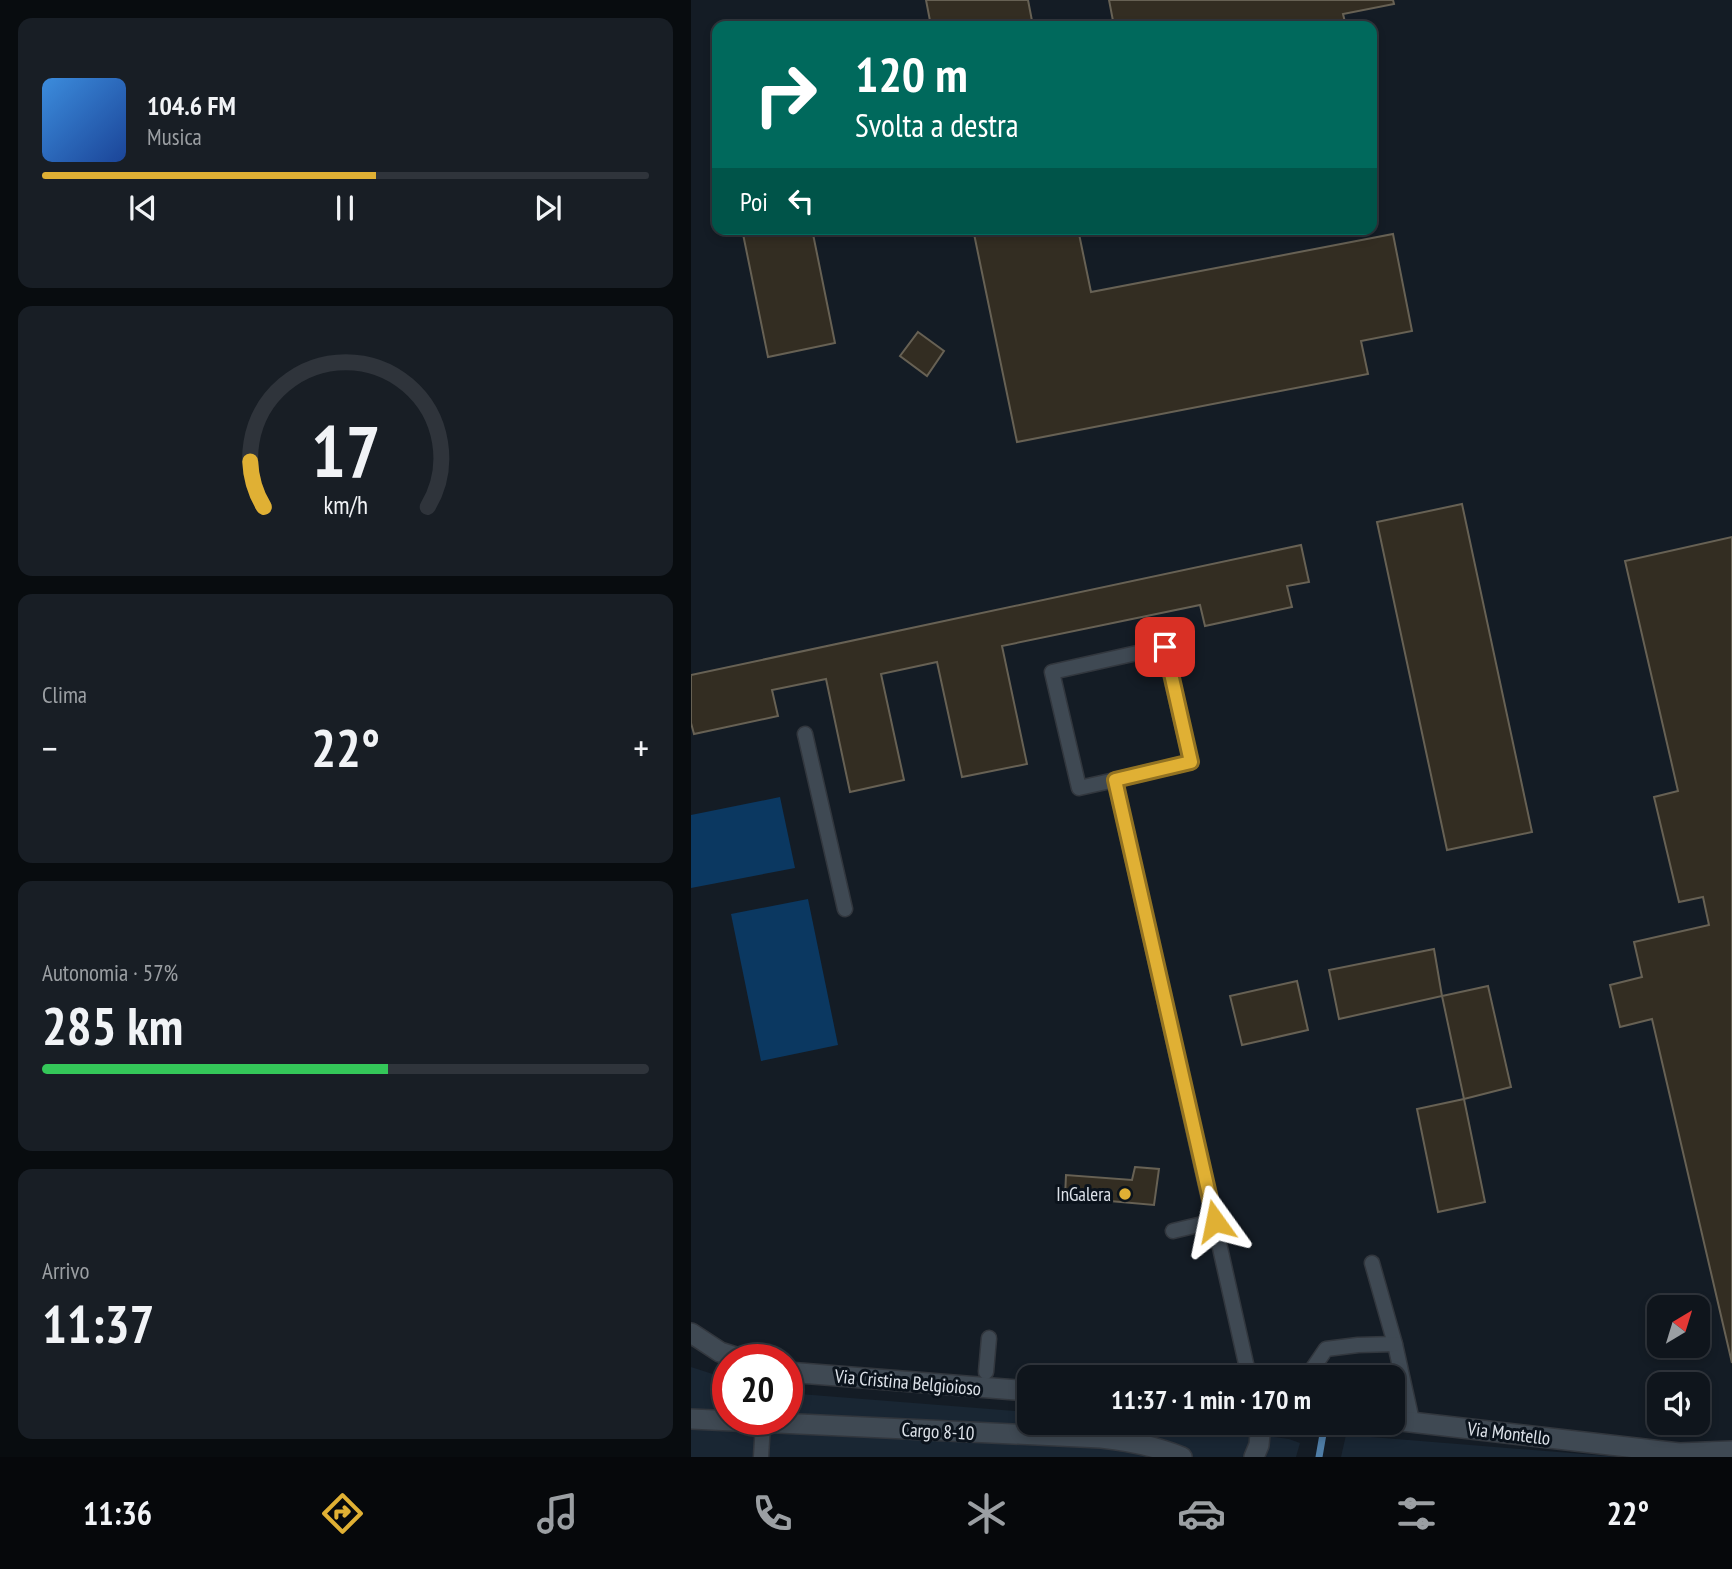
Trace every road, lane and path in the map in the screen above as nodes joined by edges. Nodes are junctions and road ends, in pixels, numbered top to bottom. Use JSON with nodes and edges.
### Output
{"nodes":[{"id":1,"x":805,"y":734,"type":"dead end"},
{"id":2,"x":1115,"y":780,"type":"junction"},
{"id":3,"x":845,"y":909,"type":"dead end"},
{"id":4,"x":1215,"y":1221,"type":"junction"},
{"id":5,"x":1173,"y":1231,"type":"dead end"},
{"id":6,"x":1372,"y":1263,"type":"dead end"},
{"id":7,"x":691,"y":1333,"type":"edge"},
{"id":8,"x":989,"y":1338,"type":"dead end"},
{"id":9,"x":1395,"y":1344,"type":"junction"},
{"id":10,"x":712,"y":1347,"type":"edge"},
{"id":11,"x":691,"y":1350,"type":"edge"},
{"id":12,"x":712,"y":1351,"type":"edge"},
{"id":13,"x":1246,"y":1365,"type":"edge"},
{"id":14,"x":1315,"y":1365,"type":"edge"},
{"id":15,"x":1397,"y":1365,"type":"edge"},
{"id":16,"x":803,"y":1372,"type":"edge"},
{"id":17,"x":986,"y":1372,"type":"dead end"},
{"id":18,"x":1017,"y":1390,"type":"edge"},
{"id":19,"x":691,"y":1419,"type":"edge"},
{"id":20,"x":712,"y":1420,"type":"edge"},
{"id":21,"x":1405,"y":1421,"type":"edge"},
{"id":22,"x":803,"y":1425,"type":"edge"},
{"id":23,"x":762,"y":1435,"type":"edge"},
{"id":24,"x":1261,"y":1435,"type":"edge"},
{"id":25,"x":1732,"y":1451,"type":"edge"},
{"id":26,"x":1679,"y":1455,"type":"edge"},
{"id":27,"x":761,"y":1457,"type":"edge"},
{"id":28,"x":1182,"y":1457,"type":"edge"},
{"id":29,"x":1254,"y":1457,"type":"edge"}],
"edges":[{"from":1,"to":3,"type":"lane"},
{"from":2,"to":2,"type":"lane"},
{"from":2,"to":4,"type":"lane"},
{"from":4,"to":5,"type":"lane"},
{"from":4,"to":13,"type":"lane"},
{"from":6,"to":9,"type":"lane"},
{"from":7,"to":10,"type":"street"},
{"from":8,"to":17,"type":"lane"},
{"from":9,"to":14,"type":"lane"},
{"from":9,"to":15,"type":"lane"},
{"from":11,"to":12,"type":"street"},
{"from":16,"to":18,"type":"street","name":"Via Cristina Belgioioso"},
{"from":19,"to":20,"type":"street","name":"Cargo 8-10"},
{"from":21,"to":26,"type":"street","name":"Via Montello"},
{"from":22,"to":28,"type":"street","name":"Cargo 8-10"},
{"from":23,"to":27,"type":"lane"},
{"from":24,"to":29,"type":"street"},
{"from":25,"to":26,"type":"street","name":"Via Montello"}]}
